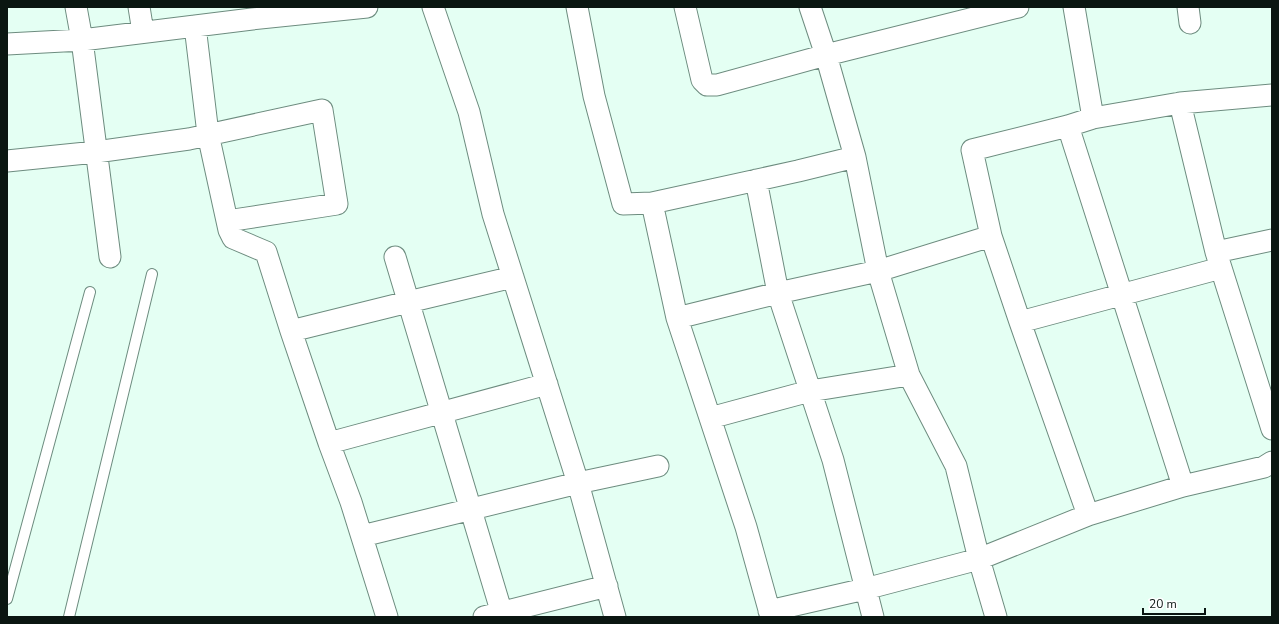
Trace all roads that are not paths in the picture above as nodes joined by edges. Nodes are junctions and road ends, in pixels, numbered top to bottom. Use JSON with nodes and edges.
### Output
{"nodes":[{"id":1,"x":76,"y":7,"type":"edge"},
{"id":2,"x":139,"y":7,"type":"edge"},
{"id":3,"x":367,"y":7,"type":"edge"},
{"id":4,"x":433,"y":7,"type":"edge"},
{"id":5,"x":577,"y":7,"type":"edge"},
{"id":6,"x":685,"y":7,"type":"edge"},
{"id":7,"x":810,"y":7,"type":"edge"},
{"id":8,"x":1018,"y":7,"type":"edge"},
{"id":9,"x":1074,"y":7,"type":"edge"},
{"id":10,"x":251,"y":13,"type":"edge"},
{"id":11,"x":195,"y":26,"type":"junction"},
{"id":12,"x":143,"y":32,"type":"junction"},
{"id":13,"x":82,"y":40,"type":"junction"},
{"id":14,"x":7,"y":44,"type":"edge"},
{"id":15,"x":826,"y":55,"type":"junction"},
{"id":16,"x":1272,"y":95,"type":"edge"},
{"id":17,"x":1180,"y":103,"type":"junction"},
{"id":18,"x":1094,"y":118,"type":"junction"},
{"id":19,"x":1068,"y":126,"type":"junction"},
{"id":20,"x":208,"y":134,"type":"junction"},
{"id":21,"x":96,"y":152,"type":"junction"},
{"id":22,"x":855,"y":157,"type":"junction"},
{"id":23,"x":7,"y":161,"type":"edge"},
{"id":24,"x":756,"y":180,"type":"junction"},
{"id":25,"x":652,"y":203,"type":"junction"},
{"id":26,"x":227,"y":221,"type":"junction"},
{"id":27,"x":991,"y":236,"type":"junction"},
{"id":28,"x":1272,"y":240,"type":"edge"},
{"id":29,"x":110,"y":257,"type":"dead end"},
{"id":30,"x":395,"y":257,"type":"dead end"},
{"id":31,"x":1218,"y":260,"type":"junction"},
{"id":32,"x":878,"y":271,"type":"junction"},
{"id":33,"x":152,"y":274,"type":"dead end"},
{"id":34,"x":513,"y":277,"type":"junction"},
{"id":35,"x":90,"y":292,"type":"dead end"},
{"id":36,"x":778,"y":293,"type":"junction"},
{"id":37,"x":1123,"y":295,"type":"junction"},
{"id":38,"x":408,"y":302,"type":"junction"},
{"id":39,"x":677,"y":318,"type":"junction"},
{"id":40,"x":1020,"y":322,"type":"junction"},
{"id":41,"x":291,"y":331,"type":"junction"},
{"id":42,"x":909,"y":375,"type":"junction"},
{"id":43,"x":547,"y":384,"type":"junction"},
{"id":44,"x":810,"y":391,"type":"junction"},
{"id":45,"x":441,"y":412,"type":"junction"},
{"id":46,"x":710,"y":418,"type":"junction"},
{"id":47,"x":1272,"y":429,"type":"edge"},
{"id":48,"x":329,"y":443,"type":"junction"},
{"id":49,"x":1272,"y":462,"type":"edge"},
{"id":50,"x":658,"y":466,"type":"dead end"},
{"id":51,"x":578,"y":483,"type":"junction"},
{"id":52,"x":1183,"y":486,"type":"junction"},
{"id":53,"x":471,"y":509,"type":"junction"},
{"id":54,"x":1088,"y":515,"type":"junction"},
{"id":55,"x":362,"y":536,"type":"junction"},
{"id":56,"x":979,"y":559,"type":"junction"},
{"id":57,"x":607,"y":586,"type":"junction"},
{"id":58,"x":865,"y":589,"type":"junction"},
{"id":59,"x":7,"y":599,"type":"edge"},
{"id":60,"x":770,"y":614,"type":"edge"},
{"id":61,"x":496,"y":616,"type":"edge"},
{"id":62,"x":69,"y":617,"type":"edge"},
{"id":63,"x":387,"y":617,"type":"edge"},
{"id":64,"x":615,"y":617,"type":"edge"},
{"id":65,"x":873,"y":617,"type":"edge"},
{"id":66,"x":996,"y":617,"type":"edge"}],
"edges":[{"from":1,"to":13,"type":"street"},
{"from":2,"to":12,"type":"street"},
{"from":3,"to":10,"type":"street"},
{"from":4,"to":34,"type":"street"},
{"from":5,"to":25,"type":"street"},
{"from":6,"to":15,"type":"street"},
{"from":7,"to":15,"type":"street"},
{"from":8,"to":15,"type":"street"},
{"from":9,"to":18,"type":"street"},
{"from":10,"to":11,"type":"street"},
{"from":11,"to":12,"type":"street"},
{"from":11,"to":20,"type":"street"},
{"from":12,"to":13,"type":"street"},
{"from":13,"to":14,"type":"street"},
{"from":13,"to":21,"type":"street"},
{"from":15,"to":22,"type":"street"},
{"from":16,"to":17,"type":"street"},
{"from":17,"to":18,"type":"street"},
{"from":17,"to":31,"type":"street"},
{"from":18,"to":19,"type":"street"},
{"from":19,"to":27,"type":"street"},
{"from":19,"to":37,"type":"street"},
{"from":20,"to":21,"type":"street"},
{"from":20,"to":26,"type":"street"},
{"from":20,"to":26,"type":"street"},
{"from":21,"to":23,"type":"street"},
{"from":21,"to":29,"type":"street"},
{"from":22,"to":24,"type":"street"},
{"from":22,"to":32,"type":"street"},
{"from":24,"to":25,"type":"street"},
{"from":24,"to":36,"type":"street"},
{"from":25,"to":39,"type":"street"},
{"from":26,"to":41,"type":"street"},
{"from":27,"to":32,"type":"street"},
{"from":27,"to":40,"type":"street"},
{"from":28,"to":31,"type":"street"},
{"from":30,"to":38,"type":"street"},
{"from":31,"to":37,"type":"street"},
{"from":31,"to":47,"type":"street"},
{"from":32,"to":36,"type":"street"},
{"from":32,"to":42,"type":"street"},
{"from":33,"to":62,"type":"lane"},
{"from":34,"to":38,"type":"street"},
{"from":34,"to":43,"type":"street"},
{"from":35,"to":59,"type":"lane"},
{"from":36,"to":39,"type":"street"},
{"from":36,"to":44,"type":"street"},
{"from":37,"to":40,"type":"street"},
{"from":37,"to":52,"type":"street"},
{"from":38,"to":41,"type":"street"},
{"from":38,"to":45,"type":"street"},
{"from":39,"to":46,"type":"street"},
{"from":40,"to":54,"type":"street"},
{"from":41,"to":48,"type":"street"},
{"from":42,"to":44,"type":"street"},
{"from":42,"to":56,"type":"street"},
{"from":43,"to":45,"type":"street"},
{"from":43,"to":51,"type":"street"},
{"from":44,"to":46,"type":"street"},
{"from":44,"to":58,"type":"street"},
{"from":45,"to":48,"type":"street"},
{"from":45,"to":53,"type":"street"},
{"from":46,"to":60,"type":"street"},
{"from":48,"to":55,"type":"street"},
{"from":49,"to":52,"type":"street"},
{"from":50,"to":51,"type":"street"},
{"from":51,"to":53,"type":"street"},
{"from":51,"to":57,"type":"street"},
{"from":52,"to":54,"type":"street"},
{"from":53,"to":55,"type":"street"},
{"from":53,"to":61,"type":"street"},
{"from":54,"to":56,"type":"street"},
{"from":55,"to":63,"type":"street"},
{"from":56,"to":58,"type":"street"},
{"from":56,"to":66,"type":"street"},
{"from":57,"to":61,"type":"street"},
{"from":57,"to":64,"type":"street"},
{"from":58,"to":60,"type":"street"},
{"from":58,"to":65,"type":"street"}]}
